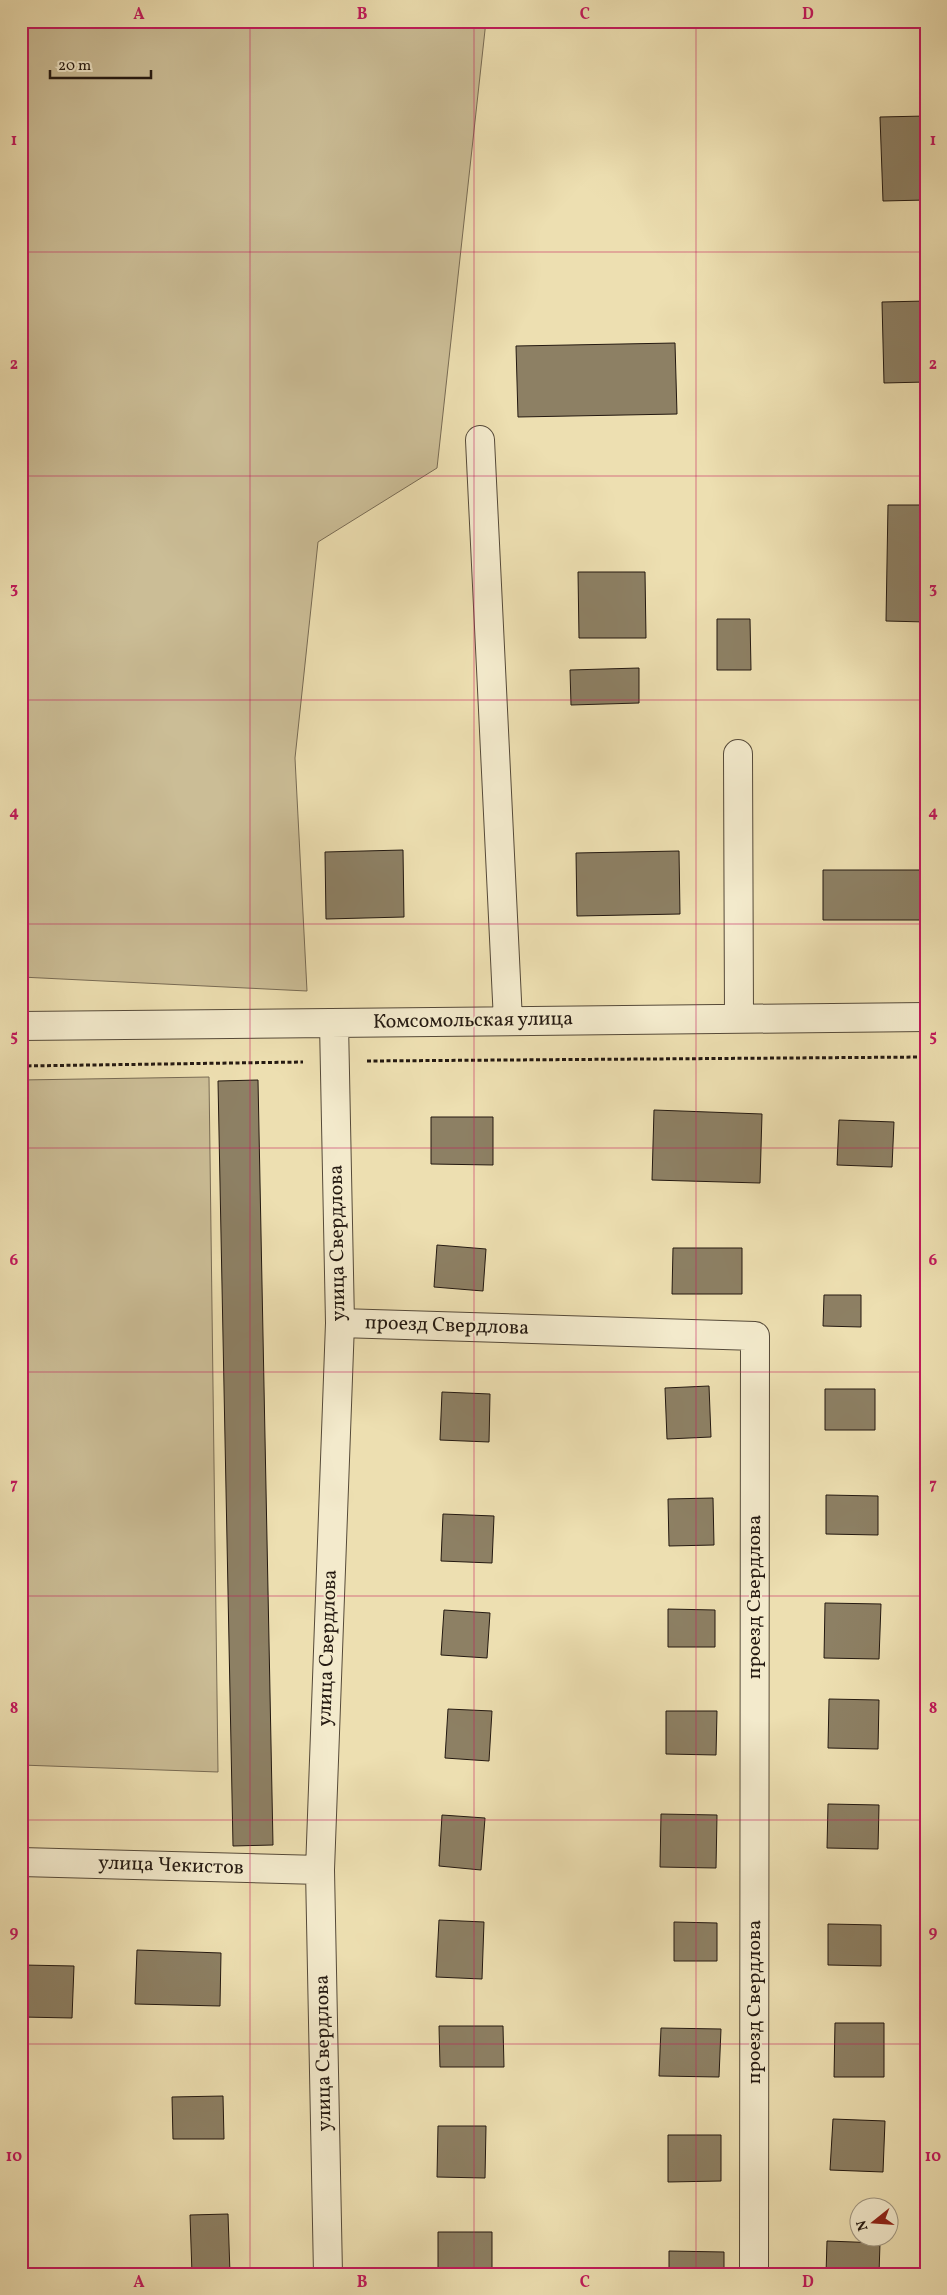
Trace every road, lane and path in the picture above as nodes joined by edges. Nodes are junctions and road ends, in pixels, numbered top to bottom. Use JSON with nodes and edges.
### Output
{"nodes":[{"id":1,"x":480,"y":440,"type":"dead end"},
{"id":2,"x":738,"y":754,"type":"dead end"},
{"id":3,"x":926,"y":1016,"type":"edge"},
{"id":4,"x":739,"y":1018,"type":"junction"},
{"id":5,"x":508,"y":1021,"type":"junction"},
{"id":6,"x":334,"y":1023,"type":"junction"},
{"id":7,"x":21,"y":1026,"type":"edge"},
{"id":8,"x":926,"y":1057,"type":"edge"},
{"id":9,"x":335,"y":1062,"type":"junction"},
{"id":10,"x":21,"y":1066,"type":"edge"},
{"id":11,"x":340,"y":1323,"type":"junction"},
{"id":12,"x":21,"y":1862,"type":"edge"},
{"id":13,"x":320,"y":1870,"type":"junction"},
{"id":14,"x":328,"y":2274,"type":"edge"},
{"id":15,"x":754,"y":2274,"type":"edge"}],
"edges":[{"from":1,"to":5,"type":"street"},
{"from":2,"to":4,"type":"street"},
{"from":3,"to":4,"type":"street","name":"Комсомольская улица"},
{"from":4,"to":5,"type":"street","name":"Комсомольская улица"},
{"from":5,"to":6,"type":"street","name":"Комсомольская улица"},
{"from":6,"to":7,"type":"street","name":"Комсомольская улица"},
{"from":6,"to":9,"type":"street","name":"улица Свердлова"},
{"from":8,"to":9,"type":"path"},
{"from":9,"to":10,"type":"path"},
{"from":9,"to":11,"type":"street","name":"улица Свердлова"},
{"from":11,"to":13,"type":"street","name":"улица Свердлова"},
{"from":11,"to":15,"type":"street","name":"проезд Свердлова"},
{"from":12,"to":13,"type":"street","name":"улица Чекистов"},
{"from":13,"to":14,"type":"street","name":"улица Свердлова"}]}
